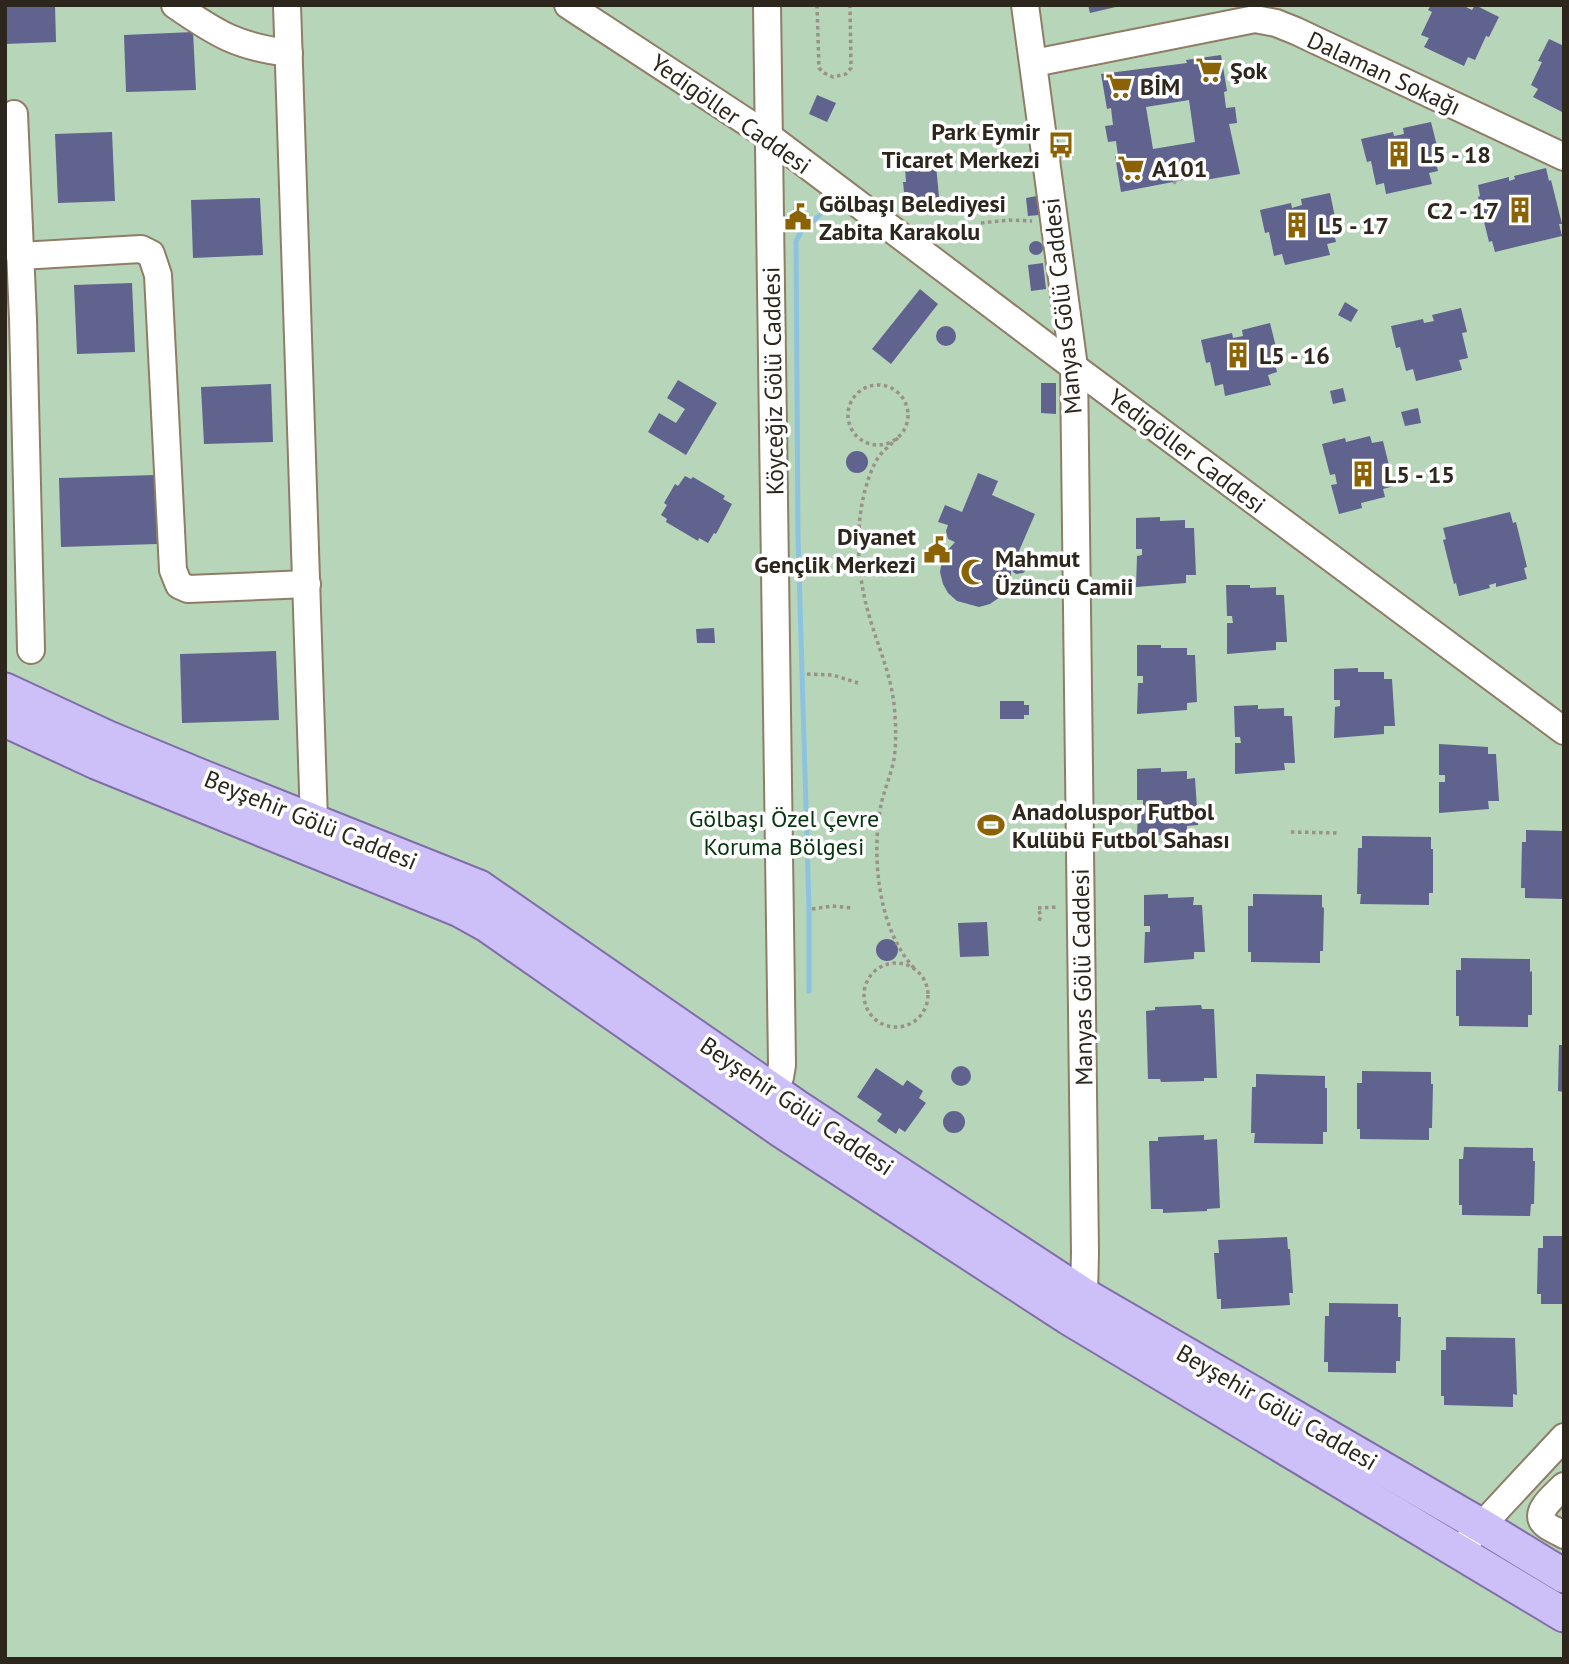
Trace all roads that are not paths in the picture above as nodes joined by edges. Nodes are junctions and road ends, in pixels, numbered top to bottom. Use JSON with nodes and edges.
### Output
{"nodes":[{"id":1,"x":175,"y":5,"type":"edge"},
{"id":2,"x":287,"y":5,"type":"edge"},
{"id":3,"x":568,"y":5,"type":"edge"},
{"id":4,"x":767,"y":5,"type":"edge"},
{"id":5,"x":1025,"y":5,"type":"edge"},
{"id":6,"x":289,"y":53,"type":"junction"},
{"id":7,"x":1034,"y":63,"type":"junction"},
{"id":8,"x":14,"y":114,"type":"dead end"},
{"id":9,"x":771,"y":138,"type":"junction"},
{"id":10,"x":1564,"y":157,"type":"edge"},
{"id":11,"x":11,"y":186,"type":"edge"},
{"id":12,"x":20,"y":256,"type":"junction"},
{"id":13,"x":14,"y":335,"type":"edge"},
{"id":14,"x":1074,"y":367,"type":"junction"},
{"id":15,"x":307,"y":584,"type":"junction"},
{"id":16,"x":31,"y":650,"type":"dead end"},
{"id":17,"x":5,"y":690,"type":"edge"},
{"id":18,"x":5,"y":720,"type":"edge"},
{"id":19,"x":1564,"y":731,"type":"edge"},
{"id":20,"x":314,"y":821,"type":"junction"},
{"id":21,"x":769,"y":1101,"type":"junction"},
{"id":22,"x":1077,"y":1306,"type":"junction"},
{"id":23,"x":1564,"y":1437,"type":"edge"},
{"id":24,"x":1564,"y":1486,"type":"edge"},
{"id":25,"x":1482,"y":1526,"type":"junction"},
{"id":26,"x":1564,"y":1535,"type":"edge"},
{"id":27,"x":1457,"y":1552,"type":"junction"},
{"id":28,"x":1564,"y":1576,"type":"edge"},
{"id":29,"x":1564,"y":1615,"type":"edge"}],
"edges":[{"from":1,"to":6,"type":"street"},
{"from":2,"to":6,"type":"street"},
{"from":3,"to":9,"type":"street","name":"Yedigöller Caddesi"},
{"from":4,"to":9,"type":"street","name":"Köyceğiz Gölü Caddesi"},
{"from":5,"to":7,"type":"street","name":"Manyas Gölü Caddesi"},
{"from":6,"to":15,"type":"street"},
{"from":7,"to":10,"type":"street","name":"Dalaman Sokağı"},
{"from":7,"to":14,"type":"street","name":"Manyas Gölü Caddesi"},
{"from":8,"to":11,"type":"street"},
{"from":9,"to":14,"type":"street","name":"Yedigöller Caddesi"},
{"from":9,"to":21,"type":"street","name":"Köyceğiz Gölü Caddesi"},
{"from":11,"to":12,"type":"street"},
{"from":12,"to":13,"type":"street"},
{"from":12,"to":15,"type":"street"},
{"from":13,"to":16,"type":"street"},
{"from":14,"to":19,"type":"street","name":"Yedigöller Caddesi"},
{"from":14,"to":22,"type":"street","name":"Manyas Gölü Caddesi"},
{"from":15,"to":20,"type":"street"},
{"from":17,"to":20,"type":"main road","name":"Beyşehir Gölü Caddesi"},
{"from":18,"to":21,"type":"main road"},
{"from":20,"to":21,"type":"main road","name":"Beyşehir Gölü Caddesi"},
{"from":21,"to":22,"type":"main road","name":"Beyşehir Gölü Caddesi"},
{"from":22,"to":25,"type":"main road","name":"Beyşehir Gölü Caddesi"},
{"from":22,"to":27,"type":"main road"},
{"from":23,"to":25,"type":"street"},
{"from":24,"to":26,"type":"street"},
{"from":25,"to":27,"type":"street"},
{"from":25,"to":28,"type":"main road","name":"Beyşehir Gölü Caddesi"},
{"from":27,"to":29,"type":"main road"}]}
